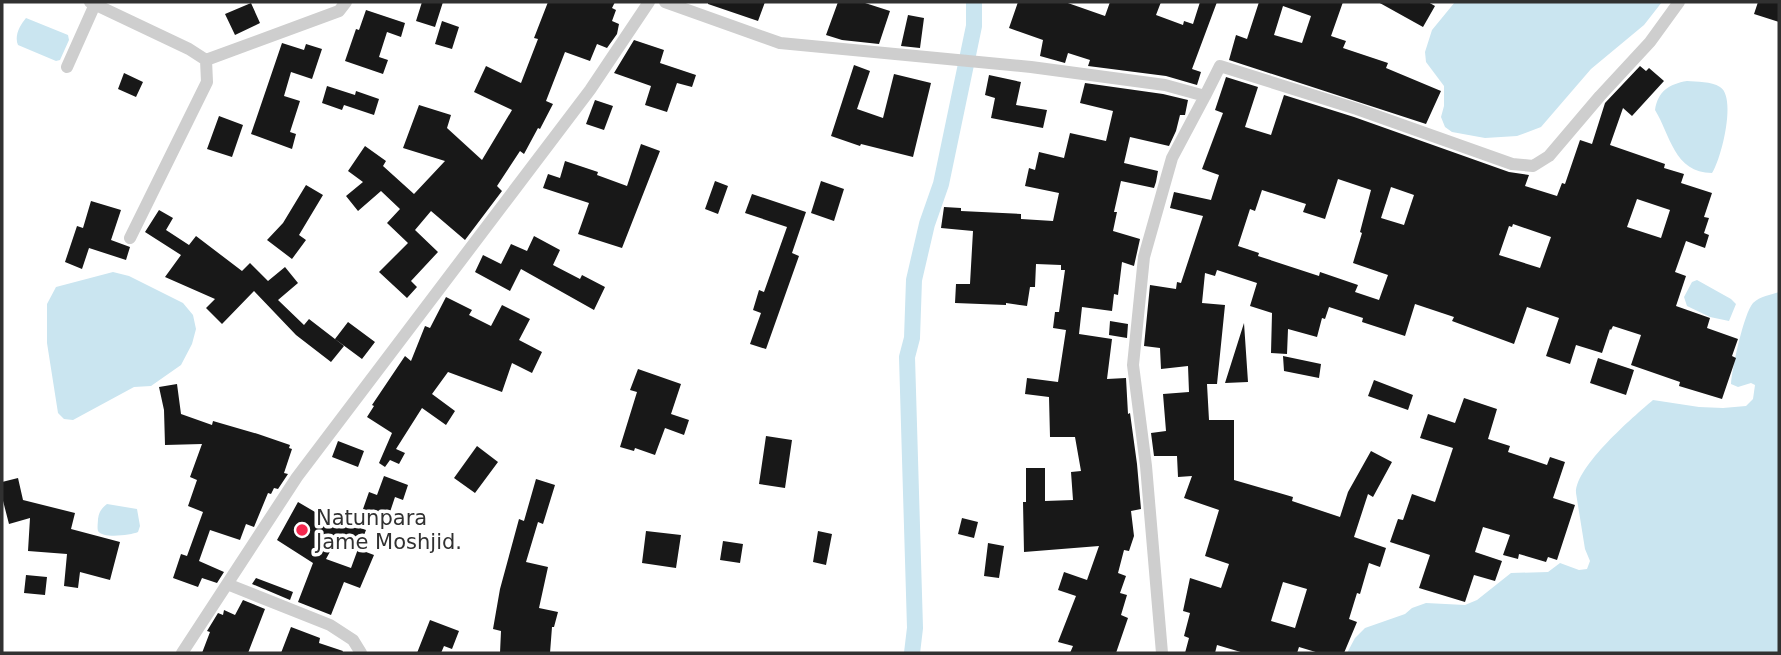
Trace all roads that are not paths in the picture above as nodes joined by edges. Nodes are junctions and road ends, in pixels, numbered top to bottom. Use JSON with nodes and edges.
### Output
{"nodes":[{"id":1,"x":346,"y":2,"type":"edge"},
{"id":2,"x":649,"y":2,"type":"edge"},
{"id":3,"x":665,"y":2,"type":"edge"},
{"id":4,"x":1679,"y":2,"type":"edge"},
{"id":5,"x":94,"y":3,"type":"edge"},
{"id":6,"x":206,"y":60,"type":"junction"},
{"id":7,"x":67,"y":67,"type":"dead end"},
{"id":8,"x":1205,"y":96,"type":"junction"},
{"id":9,"x":130,"y":238,"type":"dead end"},
{"id":10,"x":227,"y":584,"type":"junction"},
{"id":11,"x":182,"y":653,"type":"edge"},
{"id":12,"x":361,"y":653,"type":"edge"},
{"id":13,"x":1162,"y":653,"type":"edge"}],
"edges":[{"from":1,"to":6,"type":"street"},
{"from":2,"to":10,"type":"street"},
{"from":3,"to":8,"type":"street"},
{"from":4,"to":8,"type":"street"},
{"from":5,"to":6,"type":"street"},
{"from":5,"to":7,"type":"street"},
{"from":6,"to":9,"type":"street"},
{"from":8,"to":13,"type":"street"},
{"from":10,"to":11,"type":"street"},
{"from":10,"to":12,"type":"street"}]}
